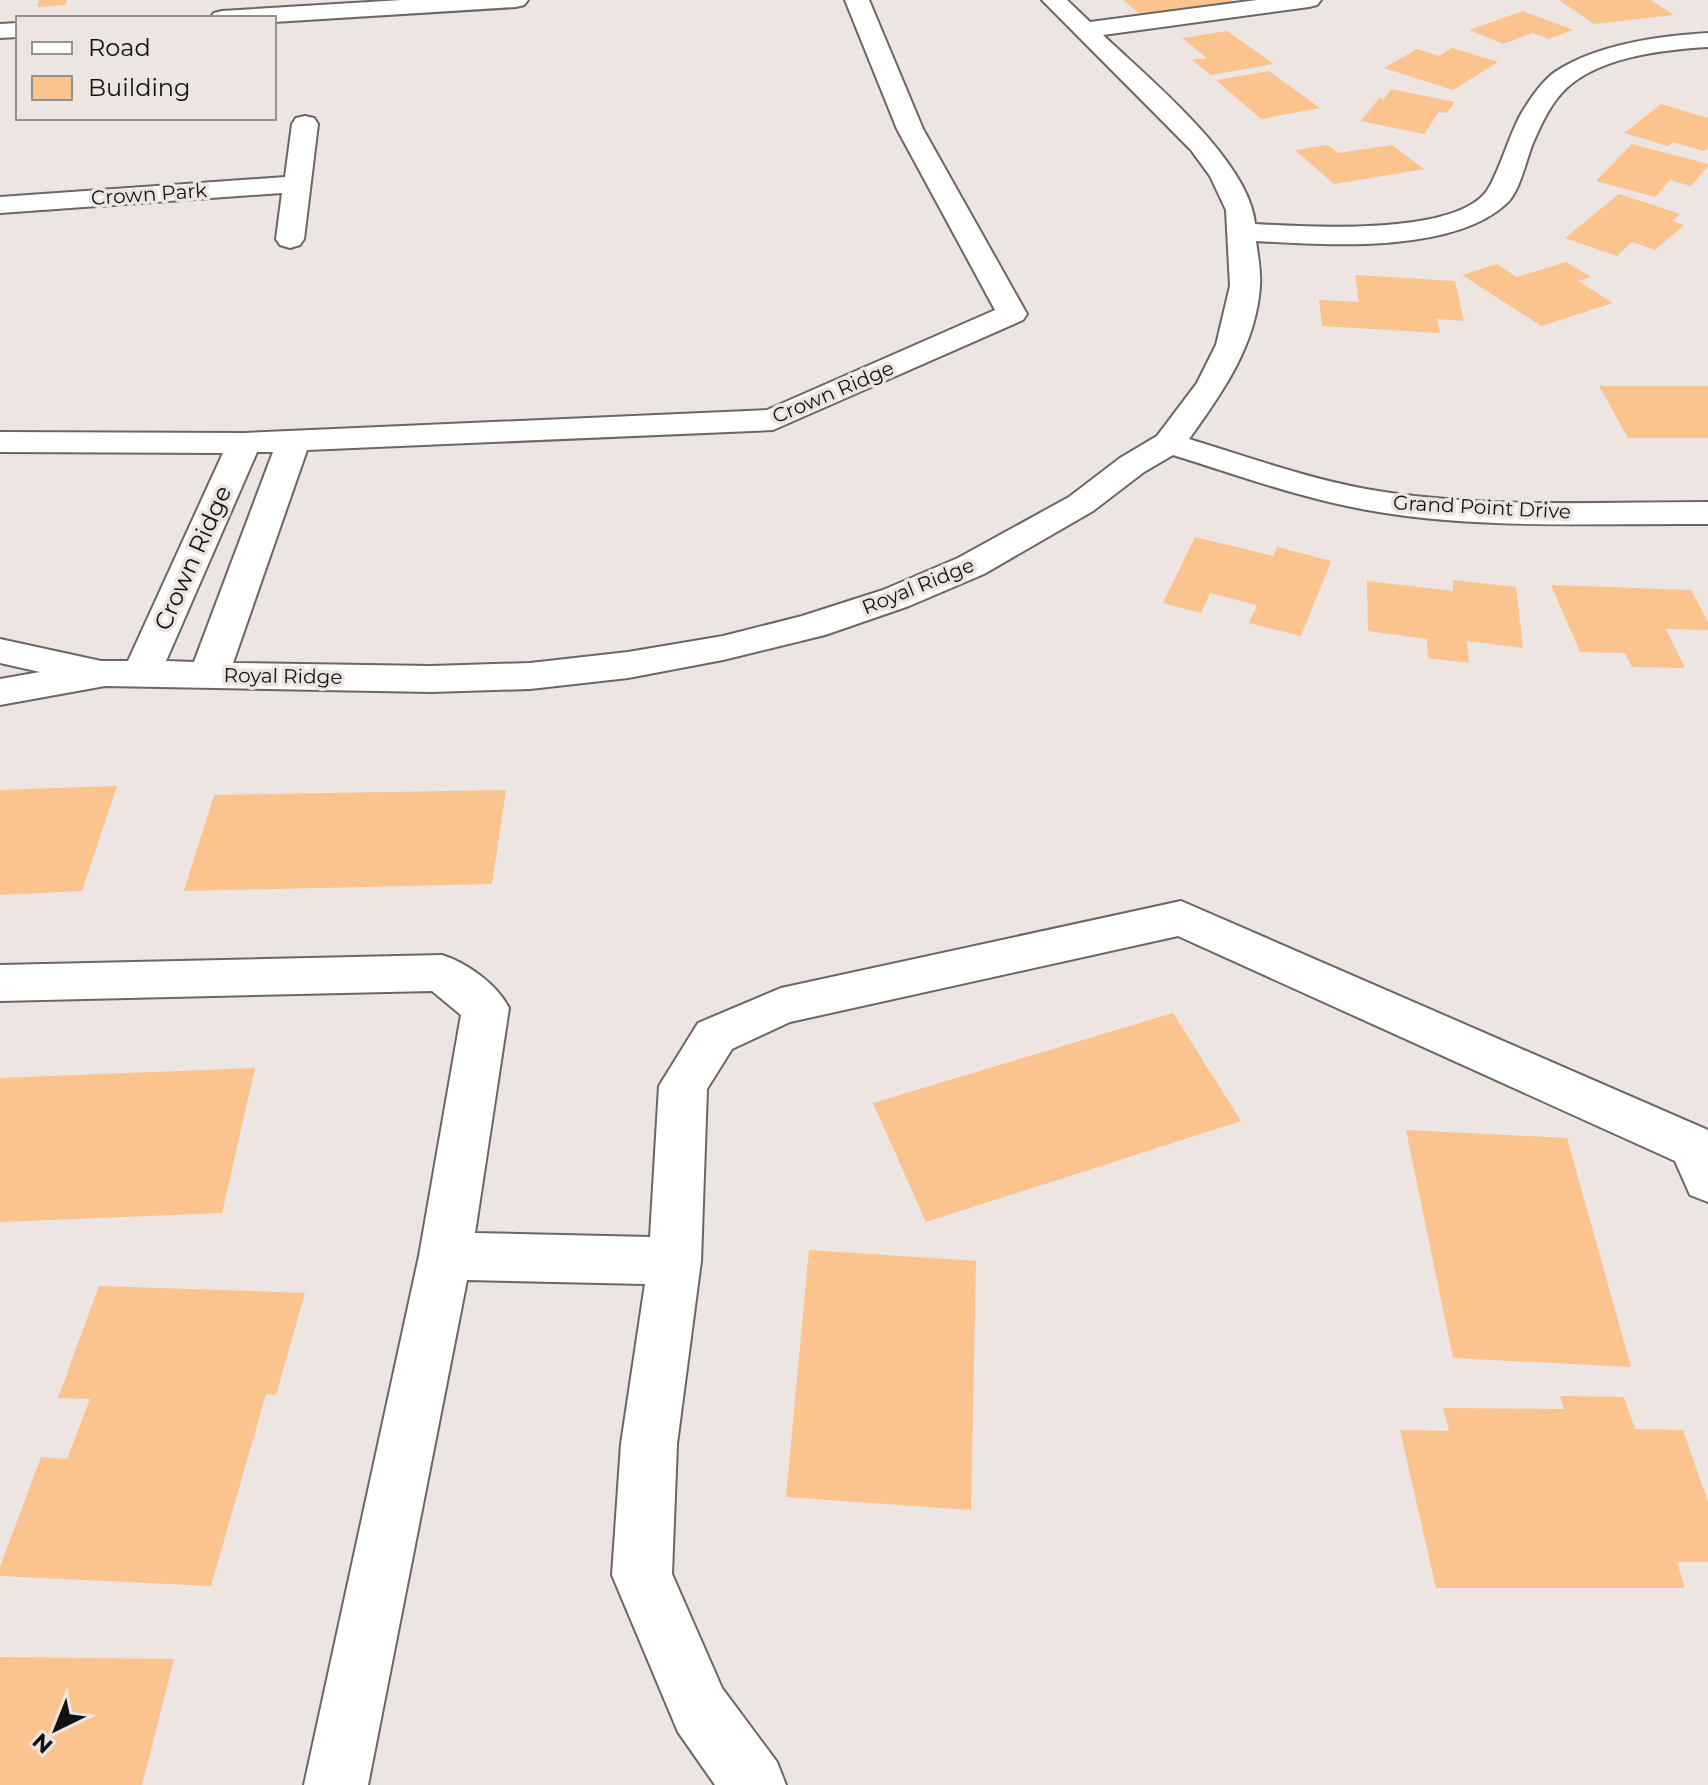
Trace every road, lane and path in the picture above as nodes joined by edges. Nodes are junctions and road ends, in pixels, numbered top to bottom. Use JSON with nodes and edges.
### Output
{"nodes":[{"id":1,"x":516,"y":0,"type":"edge"},
{"id":2,"x":857,"y":0,"type":"edge"},
{"id":3,"x":1054,"y":0,"type":"edge"},
{"id":4,"x":1309,"y":0,"type":"edge"},
{"id":5,"x":1280,"y":2,"type":"edge"},
{"id":6,"x":255,"y":16,"type":"edge"},
{"id":7,"x":1084,"y":30,"type":"junction"},
{"id":8,"x":1708,"y":40,"type":"edge"},
{"id":9,"x":305,"y":124,"type":"dead end"},
{"id":10,"x":297,"y":184,"type":"junction"},
{"id":11,"x":0,"y":205,"type":"edge"},
{"id":12,"x":1242,"y":232,"type":"junction"},
{"id":13,"x":290,"y":239,"type":"dead end"},
{"id":14,"x":294,"y":441,"type":"junction"},
{"id":15,"x":0,"y":442,"type":"edge"},
{"id":16,"x":244,"y":443,"type":"junction"},
{"id":17,"x":1169,"y":443,"type":"junction"},
{"id":18,"x":1708,"y":513,"type":"edge"},
{"id":19,"x":0,"y":651,"type":"edge"},
{"id":20,"x":123,"y":673,"type":"junction"},
{"id":21,"x":209,"y":675,"type":"junction"},
{"id":22,"x":0,"y":692,"type":"edge"},
{"id":23,"x":0,"y":983,"type":"edge"},
{"id":24,"x":1708,"y":1180,"type":"edge"},
{"id":25,"x":445,"y":1256,"type":"junction"},
{"id":26,"x":675,"y":1261,"type":"junction"},
{"id":27,"x":336,"y":1785,"type":"edge"},
{"id":28,"x":754,"y":1785,"type":"edge"}],
"edges":[{"from":1,"to":6,"type":"street"},
{"from":2,"to":14,"type":"street","name":"Crown Ridge"},
{"from":3,"to":7,"type":"street","name":"Royal Ridge"},
{"from":4,"to":5,"type":"street"},
{"from":5,"to":7,"type":"street"},
{"from":7,"to":12,"type":"street","name":"Royal Ridge"},
{"from":8,"to":12,"type":"street"},
{"from":9,"to":10,"type":"street"},
{"from":10,"to":11,"type":"street","name":"Crown Park"},
{"from":10,"to":13,"type":"street"},
{"from":12,"to":17,"type":"street","name":"Royal Ridge"},
{"from":14,"to":16,"type":"street","name":"Crown Ridge"},
{"from":14,"to":21,"type":"street"},
{"from":15,"to":16,"type":"street","name":"Crown Ridge"},
{"from":16,"to":20,"type":"street","name":"Crown Ridge"},
{"from":17,"to":18,"type":"street","name":"Grand Point Drive"},
{"from":17,"to":21,"type":"street","name":"Royal Ridge"},
{"from":19,"to":20,"type":"street","name":"Royal Ridge"},
{"from":20,"to":21,"type":"street","name":"Royal Ridge"},
{"from":20,"to":22,"type":"street","name":"Royal Ridge"},
{"from":23,"to":25,"type":"street"},
{"from":24,"to":26,"type":"street"},
{"from":25,"to":26,"type":"street"},
{"from":25,"to":27,"type":"street"},
{"from":26,"to":28,"type":"street"}]}
